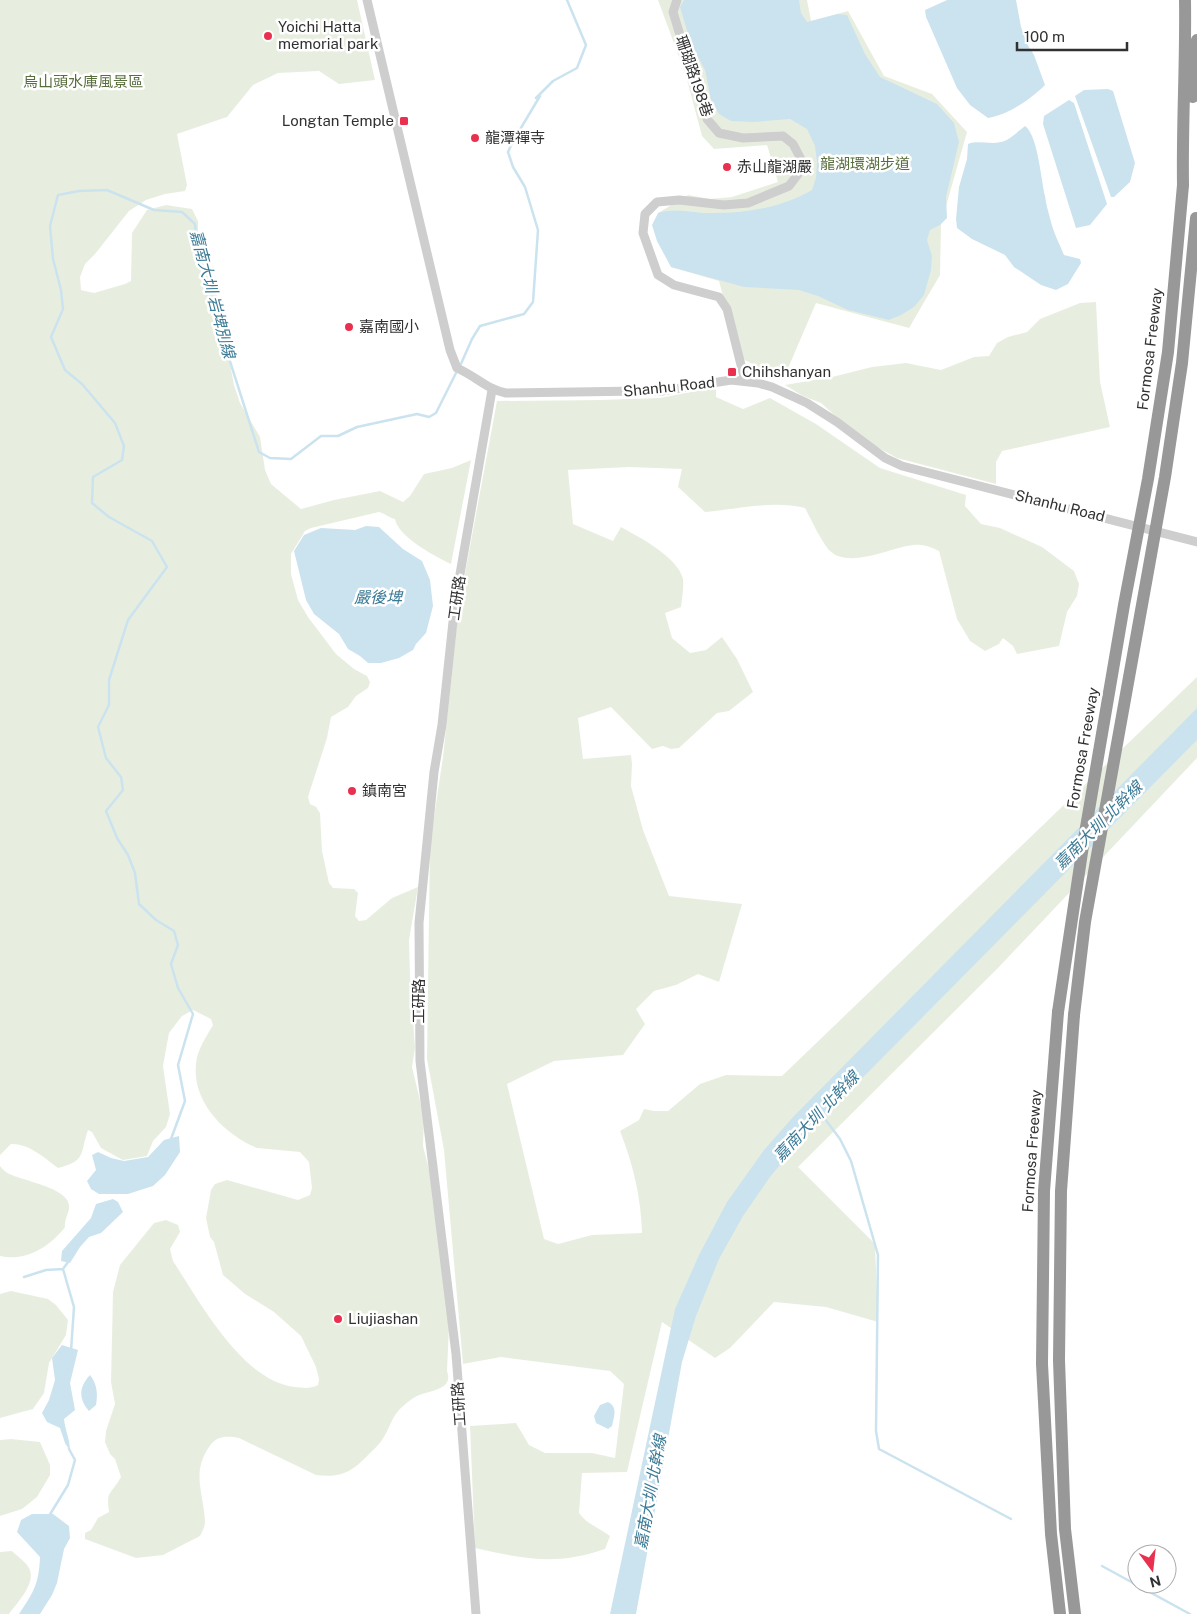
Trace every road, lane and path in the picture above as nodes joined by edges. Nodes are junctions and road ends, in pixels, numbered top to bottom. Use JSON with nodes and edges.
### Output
{"nodes":[{"id":1,"x":367,"y":0,"type":"edge"},
{"id":2,"x":677,"y":0,"type":"edge"},
{"id":3,"x":1185,"y":0,"type":"edge"},
{"id":4,"x":1197,"y":40,"type":"edge"},
{"id":5,"x":1183,"y":185,"type":"junction"},
{"id":6,"x":1197,"y":214,"type":"edge"},
{"id":7,"x":745,"y":381,"type":"junction"},
{"id":8,"x":492,"y":390,"type":"junction"},
{"id":9,"x":1197,"y":542,"type":"edge"},
{"id":10,"x":476,"y":1614,"type":"edge"},
{"id":11,"x":1060,"y":1614,"type":"edge"},
{"id":12,"x":1075,"y":1614,"type":"edge"}],
"edges":[{"from":1,"to":8,"type":"street","name":"Shanhu Road"},
{"from":2,"to":7,"type":"street","name":"珊瑚路198巷"},
{"from":3,"to":5,"type":"highway"},
{"from":4,"to":5,"type":"highway","name":"Formosa Freeway"},
{"from":5,"to":11,"type":"highway","name":"Formosa Freeway","bridge":true},
{"from":6,"to":12,"type":"highway","name":"Formosa Freeway","bridge":true},
{"from":7,"to":8,"type":"street","name":"Shanhu Road"},
{"from":7,"to":9,"type":"street","name":"Shanhu Road"},
{"from":8,"to":10,"type":"street","name":"工研路"}]}
